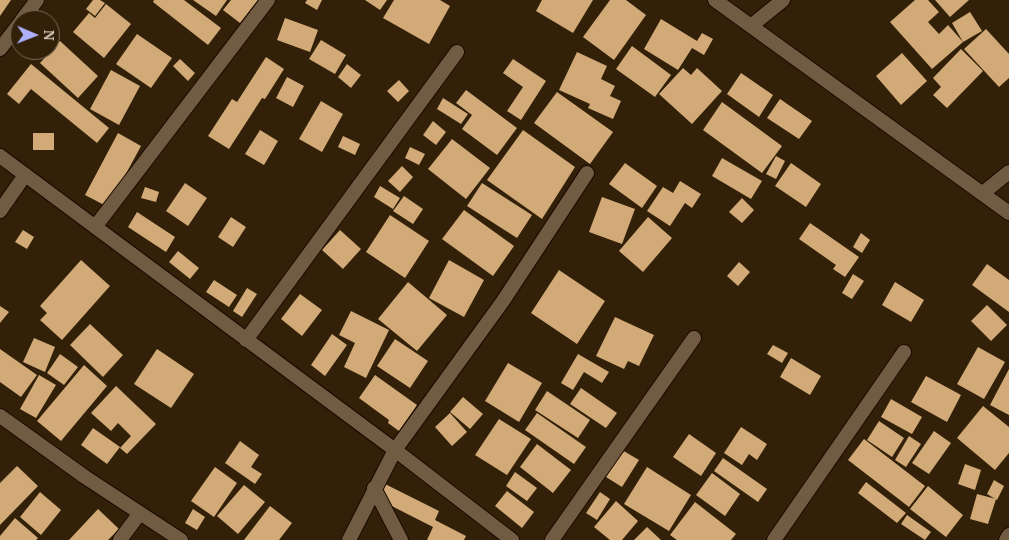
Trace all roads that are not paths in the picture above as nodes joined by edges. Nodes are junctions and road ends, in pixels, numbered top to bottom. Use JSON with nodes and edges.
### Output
{"nodes":[{"id":1,"x":37,"y":0,"type":"edge"},
{"id":2,"x":268,"y":0,"type":"edge"},
{"id":3,"x":715,"y":0,"type":"edge"},
{"id":4,"x":783,"y":0,"type":"edge"},
{"id":5,"x":29,"y":10,"type":"edge"},
{"id":6,"x":751,"y":26,"type":"junction"},
{"id":7,"x":10,"y":36,"type":"edge"},
{"id":8,"x":0,"y":49,"type":"edge"},
{"id":9,"x":457,"y":52,"type":"dead end"},
{"id":10,"x":0,"y":156,"type":"edge"},
{"id":11,"x":1009,"y":172,"type":"edge"},
{"id":12,"x":587,"y":173,"type":"dead end"},
{"id":13,"x":25,"y":175,"type":"junction"},
{"id":14,"x":983,"y":193,"type":"junction"},
{"id":15,"x":0,"y":211,"type":"edge"},
{"id":16,"x":1009,"y":213,"type":"edge"},
{"id":17,"x":96,"y":227,"type":"junction"},
{"id":18,"x":694,"y":338,"type":"dead end"},
{"id":19,"x":246,"y":340,"type":"junction"},
{"id":20,"x":904,"y":352,"type":"dead end"},
{"id":21,"x":0,"y":416,"type":"edge"},
{"id":22,"x":395,"y":450,"type":"junction"},
{"id":23,"x":374,"y":488,"type":"junction"},
{"id":24,"x":140,"y":513,"type":"junction"},
{"id":25,"x":120,"y":540,"type":"edge"},
{"id":26,"x":181,"y":540,"type":"edge"},
{"id":27,"x":349,"y":540,"type":"edge"},
{"id":28,"x":401,"y":540,"type":"edge"},
{"id":29,"x":512,"y":540,"type":"edge"},
{"id":30,"x":552,"y":540,"type":"edge"},
{"id":31,"x":774,"y":540,"type":"edge"}],
"edges":[{"from":1,"to":5,"type":"street"},
{"from":2,"to":17,"type":"street"},
{"from":3,"to":6,"type":"street"},
{"from":4,"to":6,"type":"street"},
{"from":6,"to":14,"type":"street"},
{"from":7,"to":8,"type":"street"},
{"from":9,"to":19,"type":"street"},
{"from":10,"to":13,"type":"street"},
{"from":11,"to":14,"type":"street"},
{"from":12,"to":22,"type":"street"},
{"from":13,"to":15,"type":"street"},
{"from":13,"to":17,"type":"street"},
{"from":14,"to":16,"type":"street"},
{"from":17,"to":19,"type":"street"},
{"from":18,"to":30,"type":"street"},
{"from":19,"to":22,"type":"street"},
{"from":20,"to":31,"type":"street"},
{"from":21,"to":24,"type":"street"},
{"from":22,"to":23,"type":"street"},
{"from":22,"to":29,"type":"street"},
{"from":23,"to":27,"type":"street"},
{"from":23,"to":28,"type":"street"},
{"from":24,"to":25,"type":"street"},
{"from":24,"to":26,"type":"street"}]}
